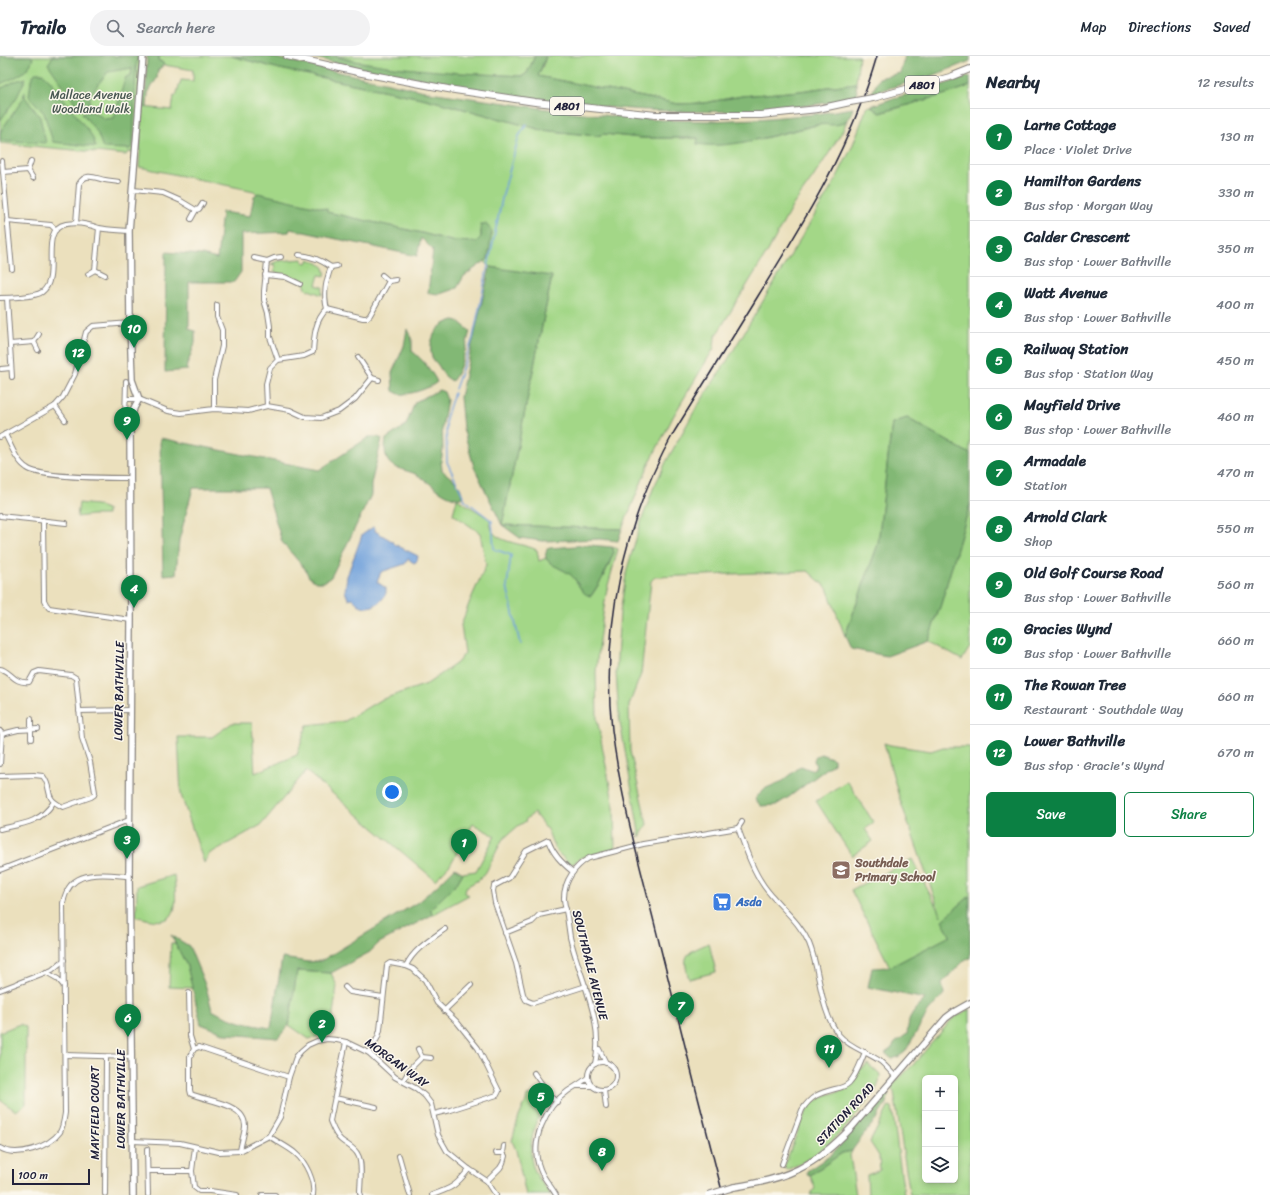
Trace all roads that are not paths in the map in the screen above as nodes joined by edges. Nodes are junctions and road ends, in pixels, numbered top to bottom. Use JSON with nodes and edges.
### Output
{"nodes":[{"id":1,"x":143,"y":56,"type":"edge"},
{"id":2,"x":288,"y":56,"type":"edge"},
{"id":3,"x":970,"y":69,"type":"edge"},
{"id":4,"x":2,"y":160,"type":"dead end"},
{"id":5,"x":31,"y":161,"type":"dead end"},
{"id":6,"x":28,"y":170,"type":"junction"},
{"id":7,"x":3,"y":172,"type":"junction"},
{"id":8,"x":33,"y":178,"type":"dead end"},
{"id":9,"x":119,"y":182,"type":"dead end"},
{"id":10,"x":133,"y":190,"type":"junction"},
{"id":11,"x":203,"y":203,"type":"dead end"},
{"id":12,"x":196,"y":210,"type":"junction"},
{"id":13,"x":191,"y":219,"type":"dead end"},
{"id":14,"x":7,"y":221,"type":"junction"},
{"id":15,"x":76,"y":223,"type":"junction"},
{"id":16,"x":99,"y":228,"type":"junction"},
{"id":17,"x":56,"y":230,"type":"junction"},
{"id":18,"x":129,"y":231,"type":"junction"},
{"id":19,"x":298,"y":255,"type":"dead end"},
{"id":20,"x":281,"y":257,"type":"dead end"},
{"id":21,"x":254,"y":258,"type":"dead end"},
{"id":22,"x":267,"y":261,"type":"junction"},
{"id":23,"x":337,"y":266,"type":"dead end"},
{"id":24,"x":331,"y":267,"type":"junction"},
{"id":25,"x":12,"y":269,"type":"dead end"},
{"id":26,"x":95,"y":270,"type":"junction"},
{"id":27,"x":88,"y":274,"type":"dead end"},
{"id":28,"x":265,"y":274,"type":"junction"},
{"id":29,"x":105,"y":275,"type":"dead end"},
{"id":30,"x":382,"y":275,"type":"dead end"},
{"id":31,"x":396,"y":280,"type":"dead end"},
{"id":32,"x":389,"y":281,"type":"junction"},
{"id":33,"x":300,"y":284,"type":"dead end"},
{"id":34,"x":0,"y":298,"type":"edge"},
{"id":35,"x":7,"y":298,"type":"junction"},
{"id":36,"x":217,"y":305,"type":"dead end"},
{"id":37,"x":327,"y":309,"type":"junction"},
{"id":38,"x":130,"y":324,"type":"junction"},
{"id":39,"x":40,"y":334,"type":"dead end"},
{"id":40,"x":34,"y":342,"type":"junction"},
{"id":41,"x":10,"y":344,"type":"junction"},
{"id":42,"x":38,"y":350,"type":"dead end"},
{"id":43,"x":358,"y":357,"type":"dead end"},
{"id":44,"x":278,"y":360,"type":"junction"},
{"id":45,"x":11,"y":368,"type":"junction"},
{"id":46,"x":1,"y":369,"type":"edge"},
{"id":47,"x":12,"y":378,"type":"dead end"},
{"id":48,"x":372,"y":378,"type":"junction"},
{"id":49,"x":379,"y":380,"type":"dead end"},
{"id":50,"x":126,"y":381,"type":"dead end"},
{"id":51,"x":126,"y":399,"type":"junction"},
{"id":52,"x":139,"y":399,"type":"junction"},
{"id":53,"x":55,"y":406,"type":"junction"},
{"id":54,"x":267,"y":406,"type":"junction"},
{"id":55,"x":214,"y":410,"type":"junction"},
{"id":56,"x":65,"y":420,"type":"dead end"},
{"id":57,"x":125,"y":421,"type":"dead end"},
{"id":58,"x":5,"y":434,"type":"junction"},
{"id":59,"x":0,"y":437,"type":"edge"},
{"id":60,"x":131,"y":478,"type":"junction"},
{"id":61,"x":0,"y":516,"type":"edge"},
{"id":62,"x":43,"y":520,"type":"junction"},
{"id":63,"x":66,"y":522,"type":"dead end"},
{"id":64,"x":131,"y":620,"type":"junction"},
{"id":65,"x":0,"y":669,"type":"edge"},
{"id":66,"x":130,"y":710,"type":"junction"},
{"id":67,"x":79,"y":711,"type":"junction"},
{"id":68,"x":31,"y":719,"type":"dead end"},
{"id":69,"x":31,"y":729,"type":"junction"},
{"id":70,"x":38,"y":729,"type":"dead end"},
{"id":71,"x":1,"y":732,"type":"edge"},
{"id":72,"x":31,"y":739,"type":"dead end"},
{"id":73,"x":0,"y":764,"type":"edge"},
{"id":74,"x":0,"y":776,"type":"edge"},
{"id":75,"x":53,"y":802,"type":"junction"},
{"id":76,"x":129,"y":820,"type":"junction"},
{"id":77,"x":742,"y":822,"type":"dead end"},
{"id":78,"x":738,"y":828,"type":"junction"},
{"id":79,"x":0,"y":829,"type":"edge"},
{"id":80,"x":0,"y":870,"type":"edge"},
{"id":81,"x":572,"y":872,"type":"junction"},
{"id":82,"x":129,"y":876,"type":"junction"},
{"id":83,"x":566,"y":908,"type":"junction"},
{"id":84,"x":445,"y":929,"type":"dead end"},
{"id":85,"x":505,"y":933,"type":"junction"},
{"id":86,"x":64,"y":960,"type":"junction"},
{"id":87,"x":406,"y":966,"type":"junction"},
{"id":88,"x":45,"y":972,"type":"junction"},
{"id":89,"x":471,"y":985,"type":"dead end"},
{"id":90,"x":64,"y":986,"type":"junction"},
{"id":91,"x":586,"y":986,"type":"junction"},
{"id":92,"x":345,"y":987,"type":"dead end"},
{"id":93,"x":0,"y":990,"type":"edge"},
{"id":94,"x":189,"y":993,"type":"dead end"},
{"id":95,"x":383,"y":997,"type":"junction"},
{"id":96,"x":970,"y":1003,"type":"edge"},
{"id":97,"x":444,"y":1011,"type":"junction"},
{"id":98,"x":346,"y":1042,"type":"junction"},
{"id":99,"x":598,"y":1047,"type":"junction"},
{"id":100,"x":194,"y":1049,"type":"junction"},
{"id":101,"x":418,"y":1049,"type":"dead end"},
{"id":102,"x":865,"y":1052,"type":"junction"},
{"id":103,"x":369,"y":1053,"type":"junction"},
{"id":104,"x":65,"y":1056,"type":"junction"},
{"id":105,"x":106,"y":1057,"type":"junction"},
{"id":106,"x":132,"y":1057,"type":"junction"},
{"id":107,"x":422,"y":1057,"type":"junction"},
{"id":108,"x":431,"y":1058,"type":"dead end"},
{"id":109,"x":606,"y":1063,"type":"junction"},
{"id":110,"x":595,"y":1064,"type":"junction"},
{"id":111,"x":534,"y":1073,"type":"dead end"},
{"id":112,"x":895,"y":1076,"type":"junction"},
{"id":113,"x":289,"y":1077,"type":"junction"},
{"id":114,"x":588,"y":1077,"type":"junction"},
{"id":115,"x":403,"y":1081,"type":"junction"},
{"id":116,"x":576,"y":1086,"type":"junction"},
{"id":117,"x":593,"y":1086,"type":"junction"},
{"id":118,"x":604,"y":1090,"type":"junction"},
{"id":119,"x":335,"y":1098,"type":"junction"},
{"id":120,"x":557,"y":1102,"type":"junction"},
{"id":121,"x":376,"y":1107,"type":"dead end"},
{"id":122,"x":606,"y":1107,"type":"dead end"},
{"id":123,"x":434,"y":1114,"type":"junction"},
{"id":124,"x":269,"y":1136,"type":"junction"},
{"id":125,"x":132,"y":1141,"type":"junction"},
{"id":126,"x":504,"y":1146,"type":"dead end"},
{"id":127,"x":195,"y":1147,"type":"junction"},
{"id":128,"x":0,"y":1148,"type":"edge"},
{"id":129,"x":147,"y":1149,"type":"dead end"},
{"id":130,"x":240,"y":1150,"type":"junction"},
{"id":131,"x":496,"y":1153,"type":"dead end"},
{"id":132,"x":503,"y":1153,"type":"junction"},
{"id":133,"x":398,"y":1156,"type":"dead end"},
{"id":134,"x":782,"y":1164,"type":"dead end"},
{"id":135,"x":469,"y":1169,"type":"junction"},
{"id":136,"x":148,"y":1171,"type":"junction"},
{"id":137,"x":192,"y":1171,"type":"junction"},
{"id":138,"x":487,"y":1181,"type":"junction"},
{"id":139,"x":105,"y":1194,"type":"dead end"},
{"id":140,"x":133,"y":1195,"type":"edge"},
{"id":141,"x":148,"y":1195,"type":"edge"},
{"id":142,"x":237,"y":1195,"type":"edge"},
{"id":143,"x":262,"y":1195,"type":"edge"},
{"id":144,"x":275,"y":1195,"type":"edge"},
{"id":145,"x":313,"y":1195,"type":"edge"},
{"id":146,"x":361,"y":1195,"type":"edge"},
{"id":147,"x":410,"y":1195,"type":"edge"},
{"id":148,"x":432,"y":1195,"type":"edge"},
{"id":149,"x":496,"y":1195,"type":"edge"},
{"id":150,"x":556,"y":1195,"type":"edge"},
{"id":151,"x":708,"y":1195,"type":"edge"}],
"edges":[{"from":1,"to":10,"type":"main road"},
{"from":2,"to":3,"type":"main road","number":"A801","bridge":true},
{"from":4,"to":7,"type":"street"},
{"from":5,"to":6,"type":"street"},
{"from":6,"to":7,"type":"street"},
{"from":6,"to":8,"type":"street"},
{"from":7,"to":14,"type":"street"},
{"from":9,"to":15,"type":"street"},
{"from":10,"to":12,"type":"street"},
{"from":10,"to":18,"type":"main road"},
{"from":11,"to":12,"type":"street"},
{"from":12,"to":13,"type":"street"},
{"from":14,"to":17,"type":"street"},
{"from":14,"to":25,"type":"street"},
{"from":15,"to":16,"type":"street"},
{"from":15,"to":17,"type":"street"},
{"from":16,"to":18,"type":"street"},
{"from":16,"to":26,"type":"street"},
{"from":17,"to":35,"type":"street"},
{"from":18,"to":38,"type":"main road"},
{"from":19,"to":24,"type":"street"},
{"from":20,"to":22,"type":"street"},
{"from":21,"to":22,"type":"street"},
{"from":22,"to":28,"type":"street"},
{"from":23,"to":24,"type":"street"},
{"from":24,"to":37,"type":"street"},
{"from":26,"to":27,"type":"street"},
{"from":26,"to":29,"type":"street"},
{"from":28,"to":33,"type":"street"},
{"from":28,"to":44,"type":"street"},
{"from":30,"to":32,"type":"street"},
{"from":31,"to":32,"type":"street"},
{"from":32,"to":37,"type":"street"},
{"from":34,"to":35,"type":"street"},
{"from":35,"to":41,"type":"street"},
{"from":36,"to":55,"type":"street"},
{"from":37,"to":44,"type":"street"},
{"from":38,"to":52,"type":"main road"},
{"from":38,"to":53,"type":"street"},
{"from":39,"to":40,"type":"street"},
{"from":40,"to":41,"type":"street"},
{"from":40,"to":42,"type":"street"},
{"from":41,"to":45,"type":"street"},
{"from":43,"to":48,"type":"street"},
{"from":44,"to":54,"type":"street"},
{"from":45,"to":46,"type":"street"},
{"from":45,"to":47,"type":"street"},
{"from":48,"to":49,"type":"street"},
{"from":48,"to":54,"type":"street"},
{"from":50,"to":51,"type":"street"},
{"from":51,"to":52,"type":"street"},
{"from":51,"to":57,"type":"street"},
{"from":52,"to":55,"type":"street"},
{"from":52,"to":60,"type":"main road","name":"LOWER BATHVILLE"},
{"from":53,"to":56,"type":"street"},
{"from":53,"to":58,"type":"street"},
{"from":54,"to":55,"type":"street"},
{"from":58,"to":59,"type":"street"},
{"from":58,"to":60,"type":"street"},
{"from":60,"to":64,"type":"main road","name":"LOWER BATHVILLE"},
{"from":61,"to":62,"type":"street"},
{"from":62,"to":63,"type":"street"},
{"from":62,"to":64,"type":"street"},
{"from":64,"to":66,"type":"main road","name":"LOWER BATHVILLE"},
{"from":65,"to":67,"type":"street"},
{"from":66,"to":67,"type":"street"},
{"from":66,"to":76,"type":"main road","name":"LOWER BATHVILLE"},
{"from":67,"to":75,"type":"street"},
{"from":68,"to":69,"type":"street"},
{"from":69,"to":70,"type":"street"},
{"from":69,"to":71,"type":"street"},
{"from":69,"to":72,"type":"street"},
{"from":71,"to":73,"type":"street"},
{"from":74,"to":75,"type":"street"},
{"from":75,"to":79,"type":"street"},
{"from":76,"to":80,"type":"street"},
{"from":76,"to":82,"type":"main road","name":"LOWER BATHVILLE"},
{"from":77,"to":78,"type":"street"},
{"from":78,"to":81,"type":"street","name":"SOUTHDALE AVENUE"},
{"from":78,"to":102,"type":"street"},
{"from":81,"to":83,"type":"street","name":"SOUTHDALE AVENUE"},
{"from":81,"to":85,"type":"street"},
{"from":82,"to":86,"type":"street"},
{"from":82,"to":106,"type":"main road","name":"LOWER BATHVILLE"},
{"from":83,"to":85,"type":"street"},
{"from":83,"to":91,"type":"street","name":"SOUTHDALE AVENUE"},
{"from":84,"to":87,"type":"street"},
{"from":85,"to":91,"type":"street"},
{"from":86,"to":88,"type":"street"},
{"from":86,"to":90,"type":"street"},
{"from":87,"to":95,"type":"street"},
{"from":87,"to":97,"type":"street"},
{"from":88,"to":90,"type":"street"},
{"from":88,"to":93,"type":"street"},
{"from":89,"to":97,"type":"street"},
{"from":90,"to":104,"type":"street"},
{"from":91,"to":99,"type":"street","name":"SOUTHDALE AVENUE"},
{"from":92,"to":95,"type":"street"},
{"from":94,"to":100,"type":"street"},
{"from":95,"to":103,"type":"street"},
{"from":96,"to":112,"type":"main road","name":"STATION ROAD"},
{"from":97,"to":123,"type":"street"},
{"from":98,"to":103,"type":"street","name":"MORGAN WAY"},
{"from":98,"to":113,"type":"street","name":"MORGAN WAY"},
{"from":98,"to":119,"type":"street"},
{"from":99,"to":109,"type":"street","name":"SOUTHDALE AVENUE"},
{"from":99,"to":110,"type":"street","name":"SOUTHDALE AVENUE"},
{"from":100,"to":113,"type":"street"},
{"from":100,"to":130,"type":"street"},
{"from":101,"to":107,"type":"street"},
{"from":102,"to":112,"type":"street"},
{"from":102,"to":134,"type":"street"},
{"from":103,"to":115,"type":"street","name":"MORGAN WAY"},
{"from":104,"to":105,"type":"street"},
{"from":104,"to":128,"type":"street"},
{"from":105,"to":106,"type":"street"},
{"from":105,"to":139,"type":"street","name":"MAYFIELD COURT"},
{"from":106,"to":125,"type":"main road","name":"LOWER BATHVILLE"},
{"from":107,"to":108,"type":"street"},
{"from":107,"to":115,"type":"street"},
{"from":109,"to":110,"type":"street"},
{"from":109,"to":118,"type":"street"},
{"from":110,"to":114,"type":"street"},
{"from":111,"to":120,"type":"street"},
{"from":112,"to":151,"type":"main road","name":"STATION ROAD","bridge":true},
{"from":113,"to":124,"type":"street","name":"MORGAN WAY"},
{"from":114,"to":116,"type":"street"},
{"from":114,"to":117,"type":"street"},
{"from":115,"to":123,"type":"street","name":"MORGAN WAY"},
{"from":116,"to":117,"type":"street"},
{"from":116,"to":120,"type":"street"},
{"from":117,"to":118,"type":"street"},
{"from":118,"to":122,"type":"street"},
{"from":119,"to":121,"type":"street"},
{"from":119,"to":146,"type":"street"},
{"from":120,"to":150,"type":"street"},
{"from":123,"to":135,"type":"street","name":"MORGAN WAY"},
{"from":124,"to":130,"type":"street"},
{"from":124,"to":145,"type":"street"},
{"from":125,"to":127,"type":"street"},
{"from":125,"to":140,"type":"main road","name":"LOWER BATHVILLE"},
{"from":126,"to":132,"type":"street"},
{"from":127,"to":130,"type":"street"},
{"from":127,"to":137,"type":"street"},
{"from":129,"to":136,"type":"street"},
{"from":131,"to":132,"type":"street"},
{"from":132,"to":138,"type":"street"},
{"from":133,"to":147,"type":"street"},
{"from":135,"to":138,"type":"street","name":"MORGAN WAY"},
{"from":135,"to":148,"type":"street"},
{"from":136,"to":137,"type":"street"},
{"from":136,"to":141,"type":"street"},
{"from":137,"to":142,"type":"street"},
{"from":138,"to":149,"type":"street","name":"MORGAN WAY"},
{"from":143,"to":144,"type":"street"}]}
